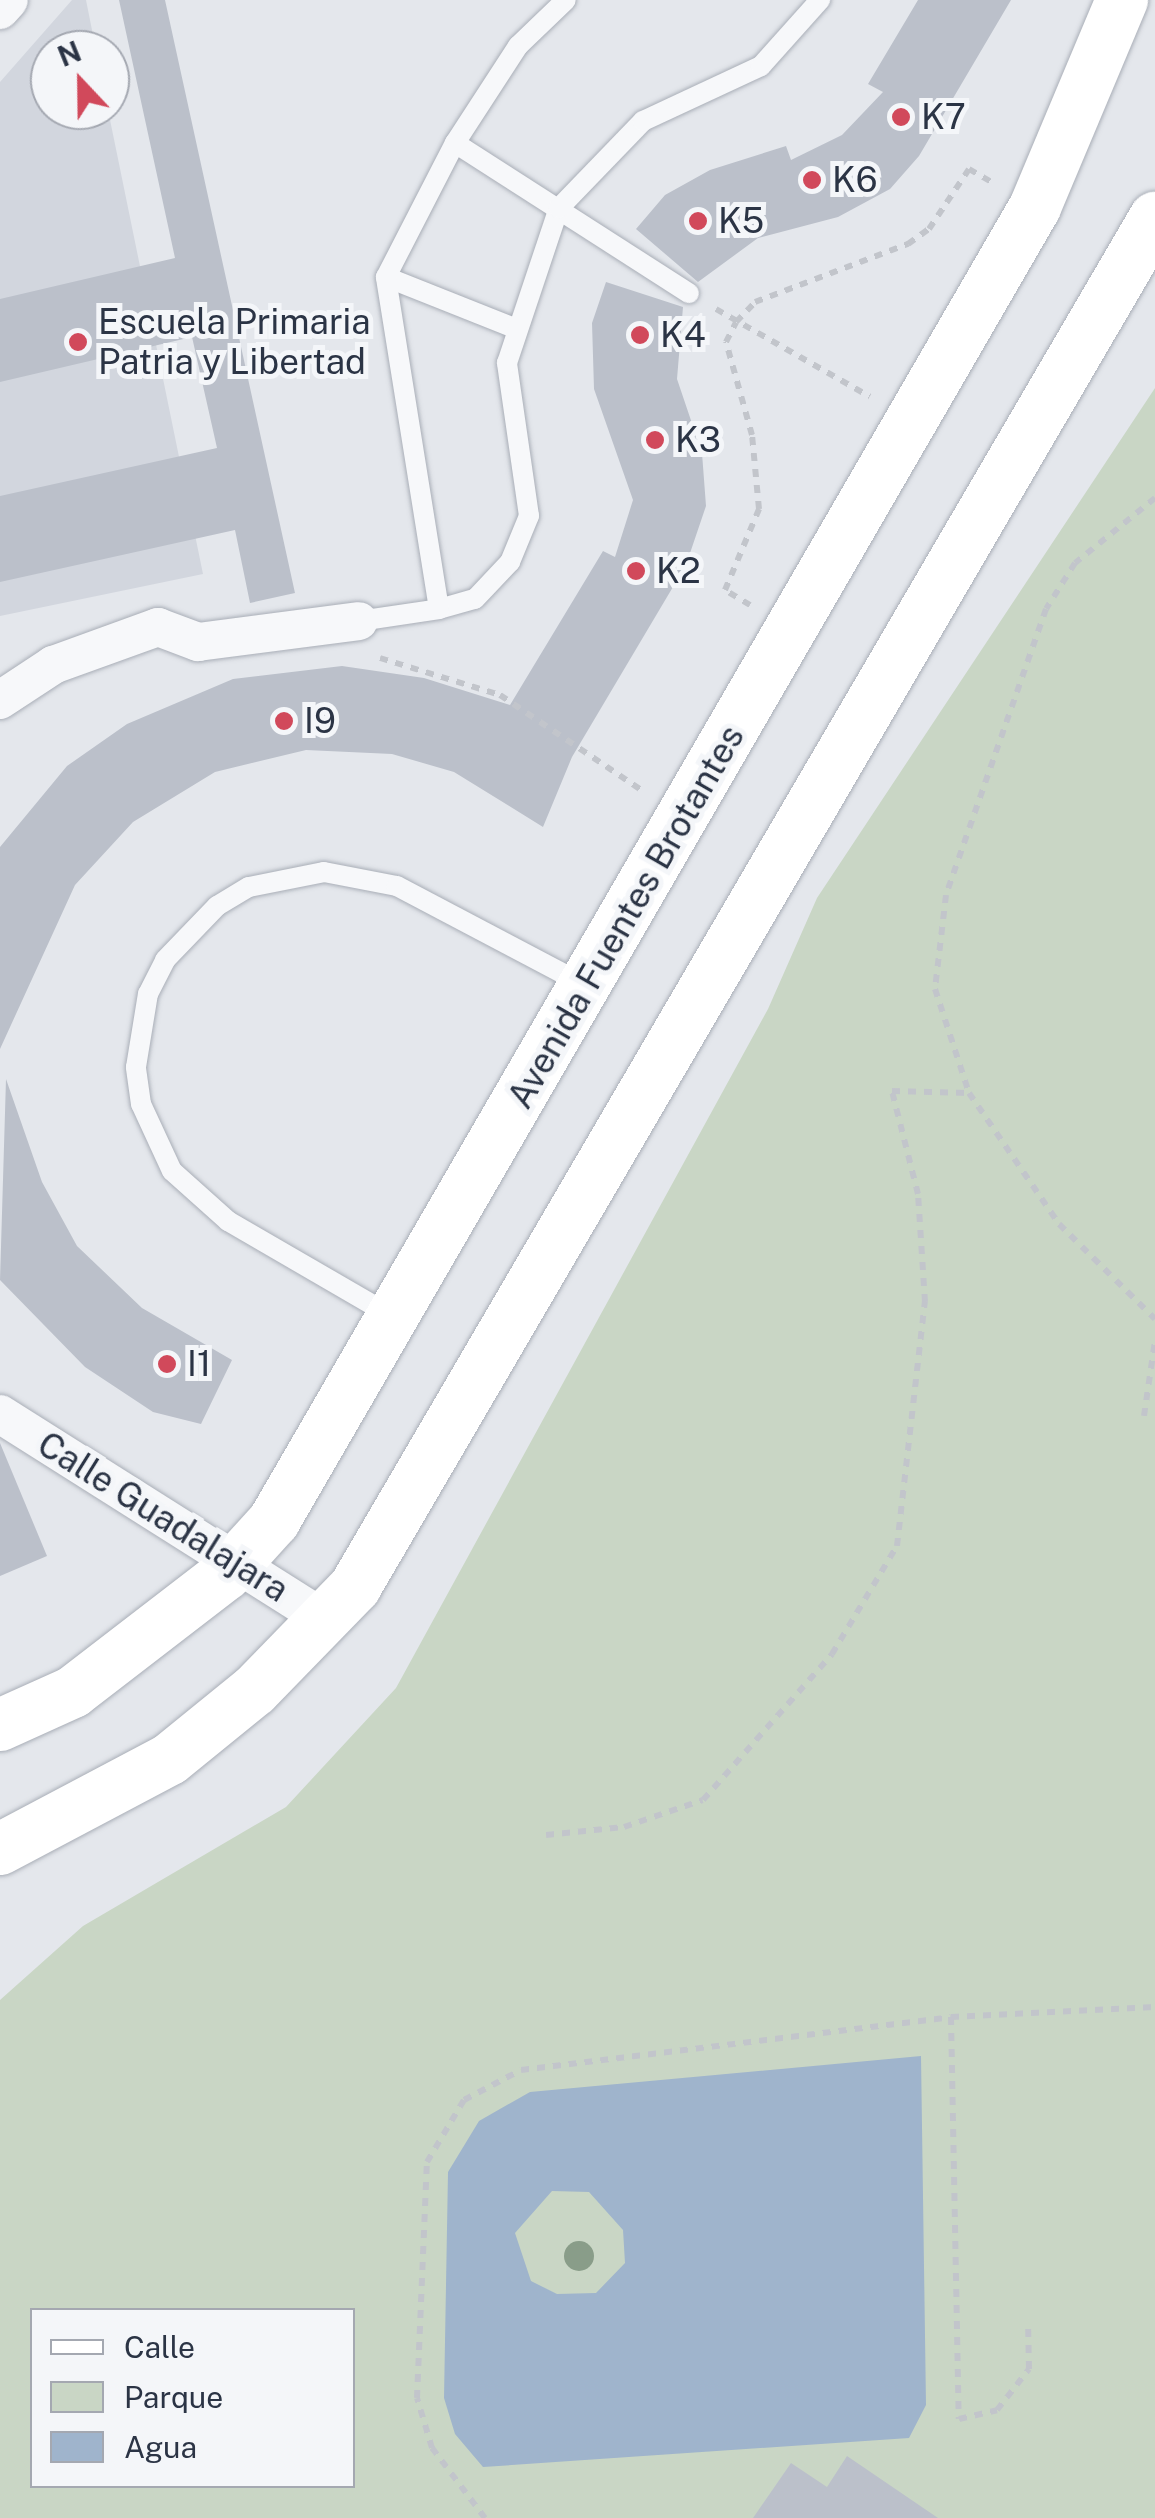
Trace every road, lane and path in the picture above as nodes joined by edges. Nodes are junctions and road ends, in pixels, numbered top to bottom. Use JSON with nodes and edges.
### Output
{"nodes":[{"id":1,"x":9,"y":0,"type":"edge"},
{"id":2,"x":566,"y":0,"type":"edge"},
{"id":3,"x":820,"y":0,"type":"edge"},
{"id":4,"x":1122,"y":0,"type":"edge"},
{"id":5,"x":0,"y":10,"type":"edge"},
{"id":6,"x":454,"y":142,"type":"junction"},
{"id":7,"x":1034,"y":206,"type":"junction"},
{"id":8,"x":559,"y":208,"type":"junction"},
{"id":9,"x":1155,"y":218,"type":"edge"},
{"id":10,"x":386,"y":277,"type":"junction"},
{"id":11,"x":689,"y":293,"type":"joint"},
{"id":12,"x":736,"y":322,"type":"junction"},
{"id":13,"x":518,"y":329,"type":"junction"},
{"id":14,"x":914,"y":421,"type":"junction"},
{"id":15,"x":1155,"y":498,"type":"edge"},
{"id":16,"x":439,"y":609,"type":"junction"},
{"id":17,"x":794,"y":630,"type":"junction"},
{"id":18,"x":362,"y":638,"type":"junction"},
{"id":19,"x":0,"y":700,"type":"edge"},
{"id":20,"x":680,"y":817,"type":"junction"},
{"id":21,"x":584,"y":985,"type":"junction"},
{"id":22,"x":969,"y":1094,"type":"junction"},
{"id":23,"x":1155,"y":1319,"type":"edge"},
{"id":24,"x":399,"y":1320,"type":"junction"},
{"id":25,"x":1155,"y":1341,"type":"edge"},
{"id":26,"x":0,"y":1414,"type":"edge"},
{"id":27,"x":1144,"y":1416,"type":"dead end"},
{"id":28,"x":241,"y":1560,"type":"junction"},
{"id":29,"x":326,"y":1620,"type":"junction"},
{"id":30,"x":0,"y":1724,"type":"edge"},
{"id":31,"x":546,"y":1834,"type":"dead end"},
{"id":32,"x":0,"y":1848,"type":"edge"},
{"id":33,"x":1155,"y":2007,"type":"edge"},
{"id":34,"x":952,"y":2017,"type":"junction"},
{"id":35,"x":1028,"y":2320,"type":"dead end"},
{"id":36,"x":485,"y":2518,"type":"edge"}],
"edges":[{"from":1,"to":5,"type":"street"},
{"from":2,"to":6,"type":"lane"},
{"from":3,"to":8,"type":"lane"},
{"from":4,"to":7,"type":"street","name":"Avenida Fuentes Brotantes"},
{"from":6,"to":8,"type":"lane"},
{"from":6,"to":10,"type":"lane"},
{"from":7,"to":12,"type":"path"},
{"from":7,"to":14,"type":"street","name":"Avenida Fuentes Brotantes"},
{"from":8,"to":11,"type":"lane"},
{"from":8,"to":13,"type":"lane"},
{"from":9,"to":29,"type":"street"},
{"from":10,"to":13,"type":"lane"},
{"from":10,"to":16,"type":"lane"},
{"from":11,"to":12,"type":"path"},
{"from":12,"to":14,"type":"path"},
{"from":12,"to":17,"type":"path"},
{"from":13,"to":16,"type":"lane"},
{"from":14,"to":17,"type":"street","name":"Avenida Fuentes Brotantes"},
{"from":15,"to":22,"type":"path"},
{"from":16,"to":18,"type":"lane"},
{"from":17,"to":20,"type":"street","name":"Avenida Fuentes Brotantes"},
{"from":18,"to":19,"type":"street"},
{"from":18,"to":20,"type":"path"},
{"from":20,"to":21,"type":"street","name":"Avenida Fuentes Brotantes"},
{"from":21,"to":24,"type":"street","name":"Avenida Fuentes Brotantes"},
{"from":21,"to":24,"type":"lane"},
{"from":22,"to":23,"type":"path"},
{"from":22,"to":31,"type":"path"},
{"from":24,"to":28,"type":"street","name":"Avenida Fuentes Brotantes"},
{"from":25,"to":27,"type":"path"},
{"from":26,"to":28,"type":"street","name":"Calle Guadalajara"},
{"from":28,"to":29,"type":"street","name":"Calle Guadalajara"},
{"from":28,"to":30,"type":"street","name":"Avenida Fuentes Brotantes"},
{"from":29,"to":32,"type":"street"},
{"from":33,"to":34,"type":"path"},
{"from":34,"to":35,"type":"path"},
{"from":34,"to":36,"type":"path"}]}
